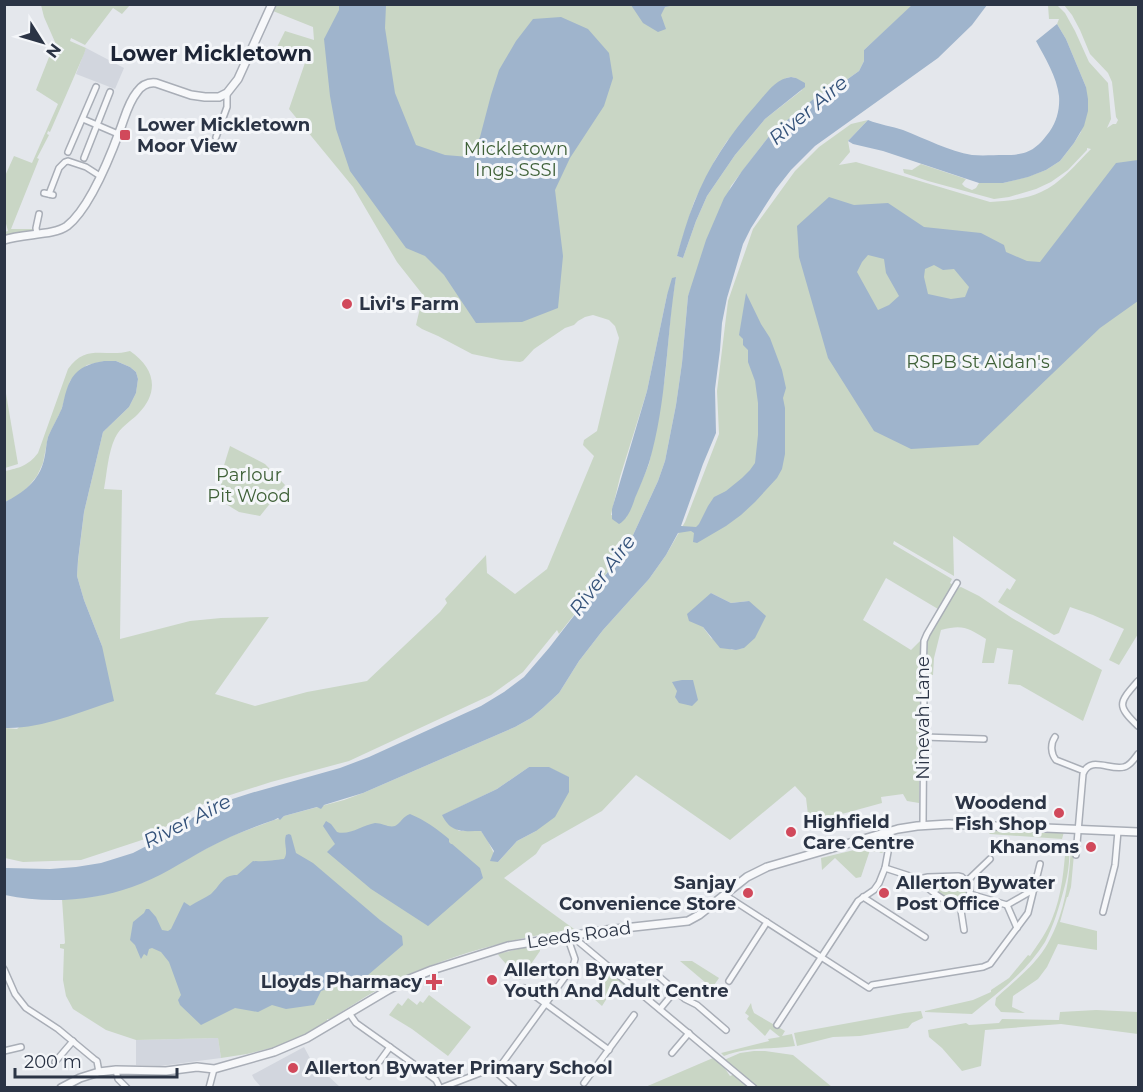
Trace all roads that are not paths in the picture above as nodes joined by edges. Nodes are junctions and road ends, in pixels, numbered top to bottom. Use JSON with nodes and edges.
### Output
{"nodes":[{"id":1,"x":272,"y":4,"type":"edge"},
{"id":2,"x":96,"y":87,"type":"dead end"},
{"id":3,"x":110,"y":92,"type":"dead end"},
{"id":4,"x":227,"y":93,"type":"junction"},
{"id":5,"x":83,"y":119,"type":"junction"},
{"id":6,"x":97,"y":125,"type":"junction"},
{"id":7,"x":118,"y":134,"type":"junction"},
{"id":8,"x":216,"y":137,"type":"dead end"},
{"id":9,"x":68,"y":152,"type":"dead end"},
{"id":10,"x":84,"y":158,"type":"dead end"},
{"id":11,"x":100,"y":177,"type":"junction"},
{"id":12,"x":49,"y":194,"type":"dead end"},
{"id":13,"x":39,"y":214,"type":"dead end"},
{"id":14,"x":37,"y":234,"type":"junction"},
{"id":15,"x":4,"y":240,"type":"edge"},
{"id":16,"x":957,"y":583,"type":"dead end"},
{"id":17,"x":1138,"y":681,"type":"edge"},
{"id":18,"x":1138,"y":726,"type":"edge"},
{"id":19,"x":924,"y":737,"type":"junction"},
{"id":20,"x":1055,"y":737,"type":"dead end"},
{"id":21,"x":984,"y":738,"type":"dead end"},
{"id":22,"x":1138,"y":754,"type":"edge"},
{"id":23,"x":1084,"y":771,"type":"junction"},
{"id":24,"x":923,"y":825,"type":"junction"},
{"id":25,"x":1079,"y":829,"type":"junction"},
{"id":26,"x":1118,"y":831,"type":"junction"},
{"id":27,"x":1138,"y":832,"type":"edge"},
{"id":28,"x":885,"y":833,"type":"junction"},
{"id":29,"x":1076,"y":855,"type":"dead end"},
{"id":30,"x":990,"y":859,"type":"dead end"},
{"id":31,"x":1040,"y":864,"type":"dead end"},
{"id":32,"x":885,"y":868,"type":"junction"},
{"id":33,"x":920,"y":879,"type":"junction"},
{"id":34,"x":967,"y":881,"type":"junction"},
{"id":35,"x":1033,"y":890,"type":"junction"},
{"id":36,"x":970,"y":894,"type":"junction"},
{"id":37,"x":725,"y":895,"type":"junction"},
{"id":38,"x":863,"y":897,"type":"junction"},
{"id":39,"x":960,"y":904,"type":"junction"},
{"id":40,"x":1007,"y":905,"type":"junction"},
{"id":41,"x":1103,"y":912,"type":"dead end"},
{"id":42,"x":768,"y":922,"type":"junction"},
{"id":43,"x":1017,"y":928,"type":"junction"},
{"id":44,"x":964,"y":930,"type":"dead end"},
{"id":45,"x":570,"y":935,"type":"junction"},
{"id":46,"x":925,"y":938,"type":"dead end"},
{"id":47,"x":822,"y":957,"type":"junction"},
{"id":48,"x":4,"y":969,"type":"edge"},
{"id":49,"x":656,"y":974,"type":"dead end"},
{"id":50,"x":729,"y":981,"type":"dead end"},
{"id":51,"x":525,"y":988,"type":"dead end"},
{"id":52,"x":675,"y":991,"type":"junction"},
{"id":53,"x":546,"y":1003,"type":"junction"},
{"id":54,"x":660,"y":1009,"type":"junction"},
{"id":55,"x":349,"y":1013,"type":"junction"},
{"id":56,"x":634,"y":1014,"type":"dead end"},
{"id":57,"x":720,"y":1025,"type":"junction"},
{"id":58,"x":777,"y":1025,"type":"dead end"},
{"id":59,"x":726,"y":1030,"type":"dead end"},
{"id":60,"x":714,"y":1031,"type":"dead end"},
{"id":61,"x":689,"y":1033,"type":"junction"},
{"id":62,"x":73,"y":1041,"type":"junction"},
{"id":63,"x":21,"y":1047,"type":"dead end"},
{"id":64,"x":390,"y":1047,"type":"junction"},
{"id":65,"x":609,"y":1050,"type":"junction"},
{"id":66,"x":4,"y":1051,"type":"edge"},
{"id":67,"x":672,"y":1053,"type":"dead end"},
{"id":68,"x":55,"y":1062,"type":"dead end"},
{"id":69,"x":214,"y":1069,"type":"junction"},
{"id":70,"x":116,"y":1070,"type":"junction"},
{"id":71,"x":99,"y":1072,"type":"junction"},
{"id":72,"x":496,"y":1072,"type":"junction"},
{"id":73,"x":369,"y":1076,"type":"dead end"},
{"id":74,"x":584,"y":1083,"type":"dead end"},
{"id":75,"x":61,"y":1088,"type":"edge"},
{"id":76,"x":127,"y":1088,"type":"edge"},
{"id":77,"x":209,"y":1088,"type":"edge"},
{"id":78,"x":440,"y":1088,"type":"edge"},
{"id":79,"x":514,"y":1088,"type":"edge"},
{"id":80,"x":754,"y":1088,"type":"edge"}],
"edges":[{"from":1,"to":4,"type":"street"},
{"from":2,"to":5,"type":"street"},
{"from":3,"to":6,"type":"street"},
{"from":4,"to":7,"type":"street"},
{"from":4,"to":8,"type":"street"},
{"from":5,"to":6,"type":"street"},
{"from":5,"to":9,"type":"street"},
{"from":6,"to":7,"type":"street"},
{"from":6,"to":10,"type":"street"},
{"from":7,"to":11,"type":"street"},
{"from":11,"to":12,"type":"street"},
{"from":11,"to":14,"type":"street"},
{"from":13,"to":14,"type":"street"},
{"from":14,"to":15,"type":"street"},
{"from":16,"to":19,"type":"street","name":"Ninevah Lane"},
{"from":17,"to":18,"type":"street"},
{"from":19,"to":21,"type":"street"},
{"from":19,"to":24,"type":"street","name":"Ninevah Lane"},
{"from":20,"to":23,"type":"street"},
{"from":22,"to":23,"type":"street"},
{"from":23,"to":25,"type":"street"},
{"from":24,"to":25,"type":"street","name":"Leeds Road"},
{"from":24,"to":28,"type":"street","name":"Leeds Road"},
{"from":25,"to":26,"type":"street","name":"Leeds Road"},
{"from":25,"to":29,"type":"street"},
{"from":26,"to":27,"type":"street","name":"Leeds Road"},
{"from":26,"to":41,"type":"street"},
{"from":28,"to":32,"type":"street"},
{"from":28,"to":37,"type":"street","name":"Leeds Road"},
{"from":30,"to":34,"type":"street"},
{"from":31,"to":35,"type":"street"},
{"from":32,"to":33,"type":"street"},
{"from":32,"to":38,"type":"street"},
{"from":33,"to":34,"type":"street"},
{"from":33,"to":39,"type":"street"},
{"from":34,"to":36,"type":"street"},
{"from":35,"to":40,"type":"street"},
{"from":35,"to":43,"type":"street"},
{"from":36,"to":39,"type":"street"},
{"from":36,"to":40,"type":"street"},
{"from":37,"to":42,"type":"street"},
{"from":37,"to":45,"type":"street","name":"Leeds Road"},
{"from":38,"to":46,"type":"street"},
{"from":38,"to":47,"type":"street"},
{"from":39,"to":44,"type":"street"},
{"from":40,"to":43,"type":"street"},
{"from":42,"to":47,"type":"street"},
{"from":42,"to":50,"type":"street"},
{"from":43,"to":47,"type":"street"},
{"from":45,"to":53,"type":"street"},
{"from":45,"to":54,"type":"street"},
{"from":45,"to":55,"type":"street","name":"Leeds Road"},
{"from":47,"to":58,"type":"street"},
{"from":48,"to":62,"type":"street"},
{"from":49,"to":52,"type":"street"},
{"from":51,"to":53,"type":"street"},
{"from":52,"to":54,"type":"street"},
{"from":52,"to":57,"type":"street"},
{"from":53,"to":65,"type":"street"},
{"from":53,"to":72,"type":"street"},
{"from":54,"to":61,"type":"street"},
{"from":55,"to":64,"type":"street"},
{"from":55,"to":69,"type":"street","name":"Leeds Road"},
{"from":56,"to":65,"type":"street"},
{"from":57,"to":59,"type":"street"},
{"from":57,"to":60,"type":"street"},
{"from":61,"to":67,"type":"street"},
{"from":61,"to":80,"type":"street"},
{"from":62,"to":68,"type":"street"},
{"from":62,"to":71,"type":"street"},
{"from":63,"to":66,"type":"street"},
{"from":64,"to":73,"type":"street"},
{"from":64,"to":78,"type":"street"},
{"from":65,"to":74,"type":"street"},
{"from":69,"to":70,"type":"street","name":"Leeds Road"},
{"from":69,"to":77,"type":"street"},
{"from":70,"to":71,"type":"street","name":"Leeds Road"},
{"from":70,"to":76,"type":"street"},
{"from":71,"to":75,"type":"street","name":"Leeds Road"},
{"from":72,"to":78,"type":"street"},
{"from":72,"to":79,"type":"street"}]}
